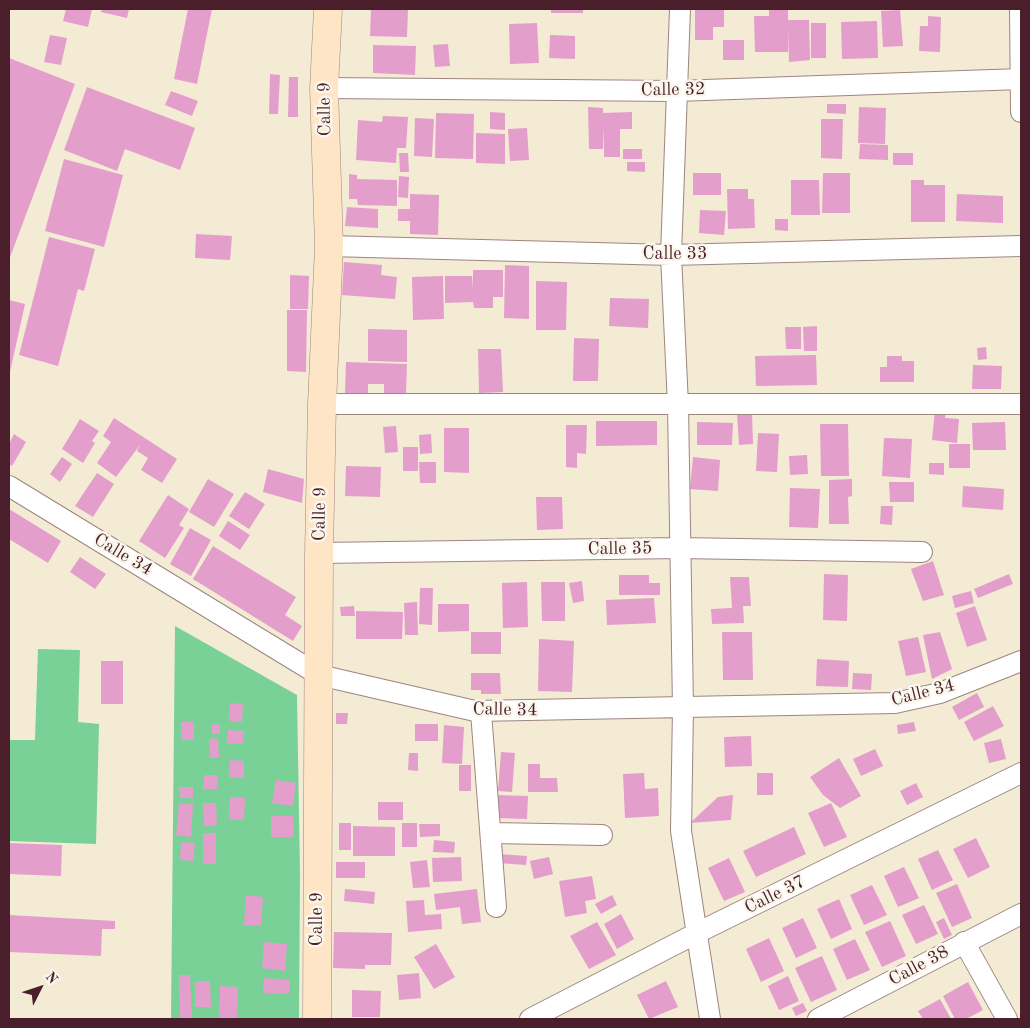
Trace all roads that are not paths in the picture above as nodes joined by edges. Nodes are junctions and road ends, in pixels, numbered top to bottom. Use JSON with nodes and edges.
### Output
{"nodes":[{"id":1,"x":328,"y":9,"type":"edge"},
{"id":2,"x":680,"y":9,"type":"edge"},
{"id":3,"x":1020,"y":9,"type":"edge"},
{"id":4,"x":1020,"y":79,"type":"edge"},
{"id":5,"x":324,"y":88,"type":"junction"},
{"id":6,"x":676,"y":90,"type":"junction"},
{"id":7,"x":1021,"y":112,"type":"edge"},
{"id":8,"x":328,"y":246,"type":"junction"},
{"id":9,"x":1021,"y":246,"type":"edge"},
{"id":10,"x":671,"y":256,"type":"junction"},
{"id":11,"x":322,"y":404,"type":"junction"},
{"id":12,"x":1021,"y":404,"type":"edge"},
{"id":13,"x":678,"y":405,"type":"junction"},
{"id":14,"x":9,"y":486,"type":"edge"},
{"id":15,"x":679,"y":548,"type":"junction"},
{"id":16,"x":922,"y":552,"type":"dead end"},
{"id":17,"x":319,"y":553,"type":"junction"},
{"id":18,"x":1020,"y":668,"type":"edge"},
{"id":19,"x":319,"y":675,"type":"junction"},
{"id":20,"x":682,"y":708,"type":"junction"},
{"id":21,"x":481,"y":712,"type":"junction"},
{"id":22,"x":1021,"y":773,"type":"edge"},
{"id":23,"x":491,"y":833,"type":"junction"},
{"id":24,"x":602,"y":835,"type":"dead end"},
{"id":25,"x":496,"y":906,"type":"dead end"},
{"id":26,"x":1021,"y":914,"type":"edge"},
{"id":27,"x":695,"y":934,"type":"junction"},
{"id":28,"x":964,"y":942,"type":"junction"},
{"id":29,"x":845,"y":1013,"type":"edge"},
{"id":30,"x":317,"y":1019,"type":"edge"},
{"id":31,"x":530,"y":1019,"type":"edge"},
{"id":32,"x":710,"y":1019,"type":"edge"},
{"id":33,"x":818,"y":1019,"type":"edge"},
{"id":34,"x":1007,"y":1019,"type":"edge"}],
"edges":[{"from":1,"to":5,"type":"street","name":"Calle 9"},
{"from":2,"to":6,"type":"street"},
{"from":3,"to":4,"type":"street"},
{"from":4,"to":6,"type":"street","name":"Calle 32"},
{"from":4,"to":7,"type":"street"},
{"from":5,"to":6,"type":"street","name":"Calle 32"},
{"from":5,"to":8,"type":"street","name":"Calle 9"},
{"from":6,"to":10,"type":"street"},
{"from":8,"to":10,"type":"street","name":"Calle 33"},
{"from":8,"to":11,"type":"street","name":"Calle 9"},
{"from":9,"to":10,"type":"street","name":"Calle 33"},
{"from":10,"to":13,"type":"street"},
{"from":11,"to":13,"type":"street"},
{"from":11,"to":17,"type":"street","name":"Calle 9"},
{"from":12,"to":13,"type":"street"},
{"from":13,"to":15,"type":"street"},
{"from":14,"to":19,"type":"street","name":"Calle 34"},
{"from":15,"to":16,"type":"street","name":"Calle 35"},
{"from":15,"to":17,"type":"street","name":"Calle 35"},
{"from":15,"to":20,"type":"street"},
{"from":17,"to":19,"type":"street","name":"Calle 9"},
{"from":18,"to":20,"type":"street","name":"Calle 34"},
{"from":19,"to":21,"type":"street","name":"Calle 34"},
{"from":19,"to":30,"type":"street","name":"Calle 9"},
{"from":20,"to":21,"type":"street","name":"Calle 34"},
{"from":20,"to":27,"type":"street"},
{"from":21,"to":23,"type":"street"},
{"from":22,"to":27,"type":"street","name":"Calle 37"},
{"from":23,"to":24,"type":"street"},
{"from":23,"to":25,"type":"street"},
{"from":26,"to":28,"type":"street","name":"Calle 38"},
{"from":27,"to":31,"type":"street","name":"Calle 37"},
{"from":27,"to":32,"type":"street"},
{"from":28,"to":29,"type":"street","name":"Calle 38"},
{"from":28,"to":34,"type":"street"},
{"from":29,"to":33,"type":"street","name":"Calle 38"}]}
